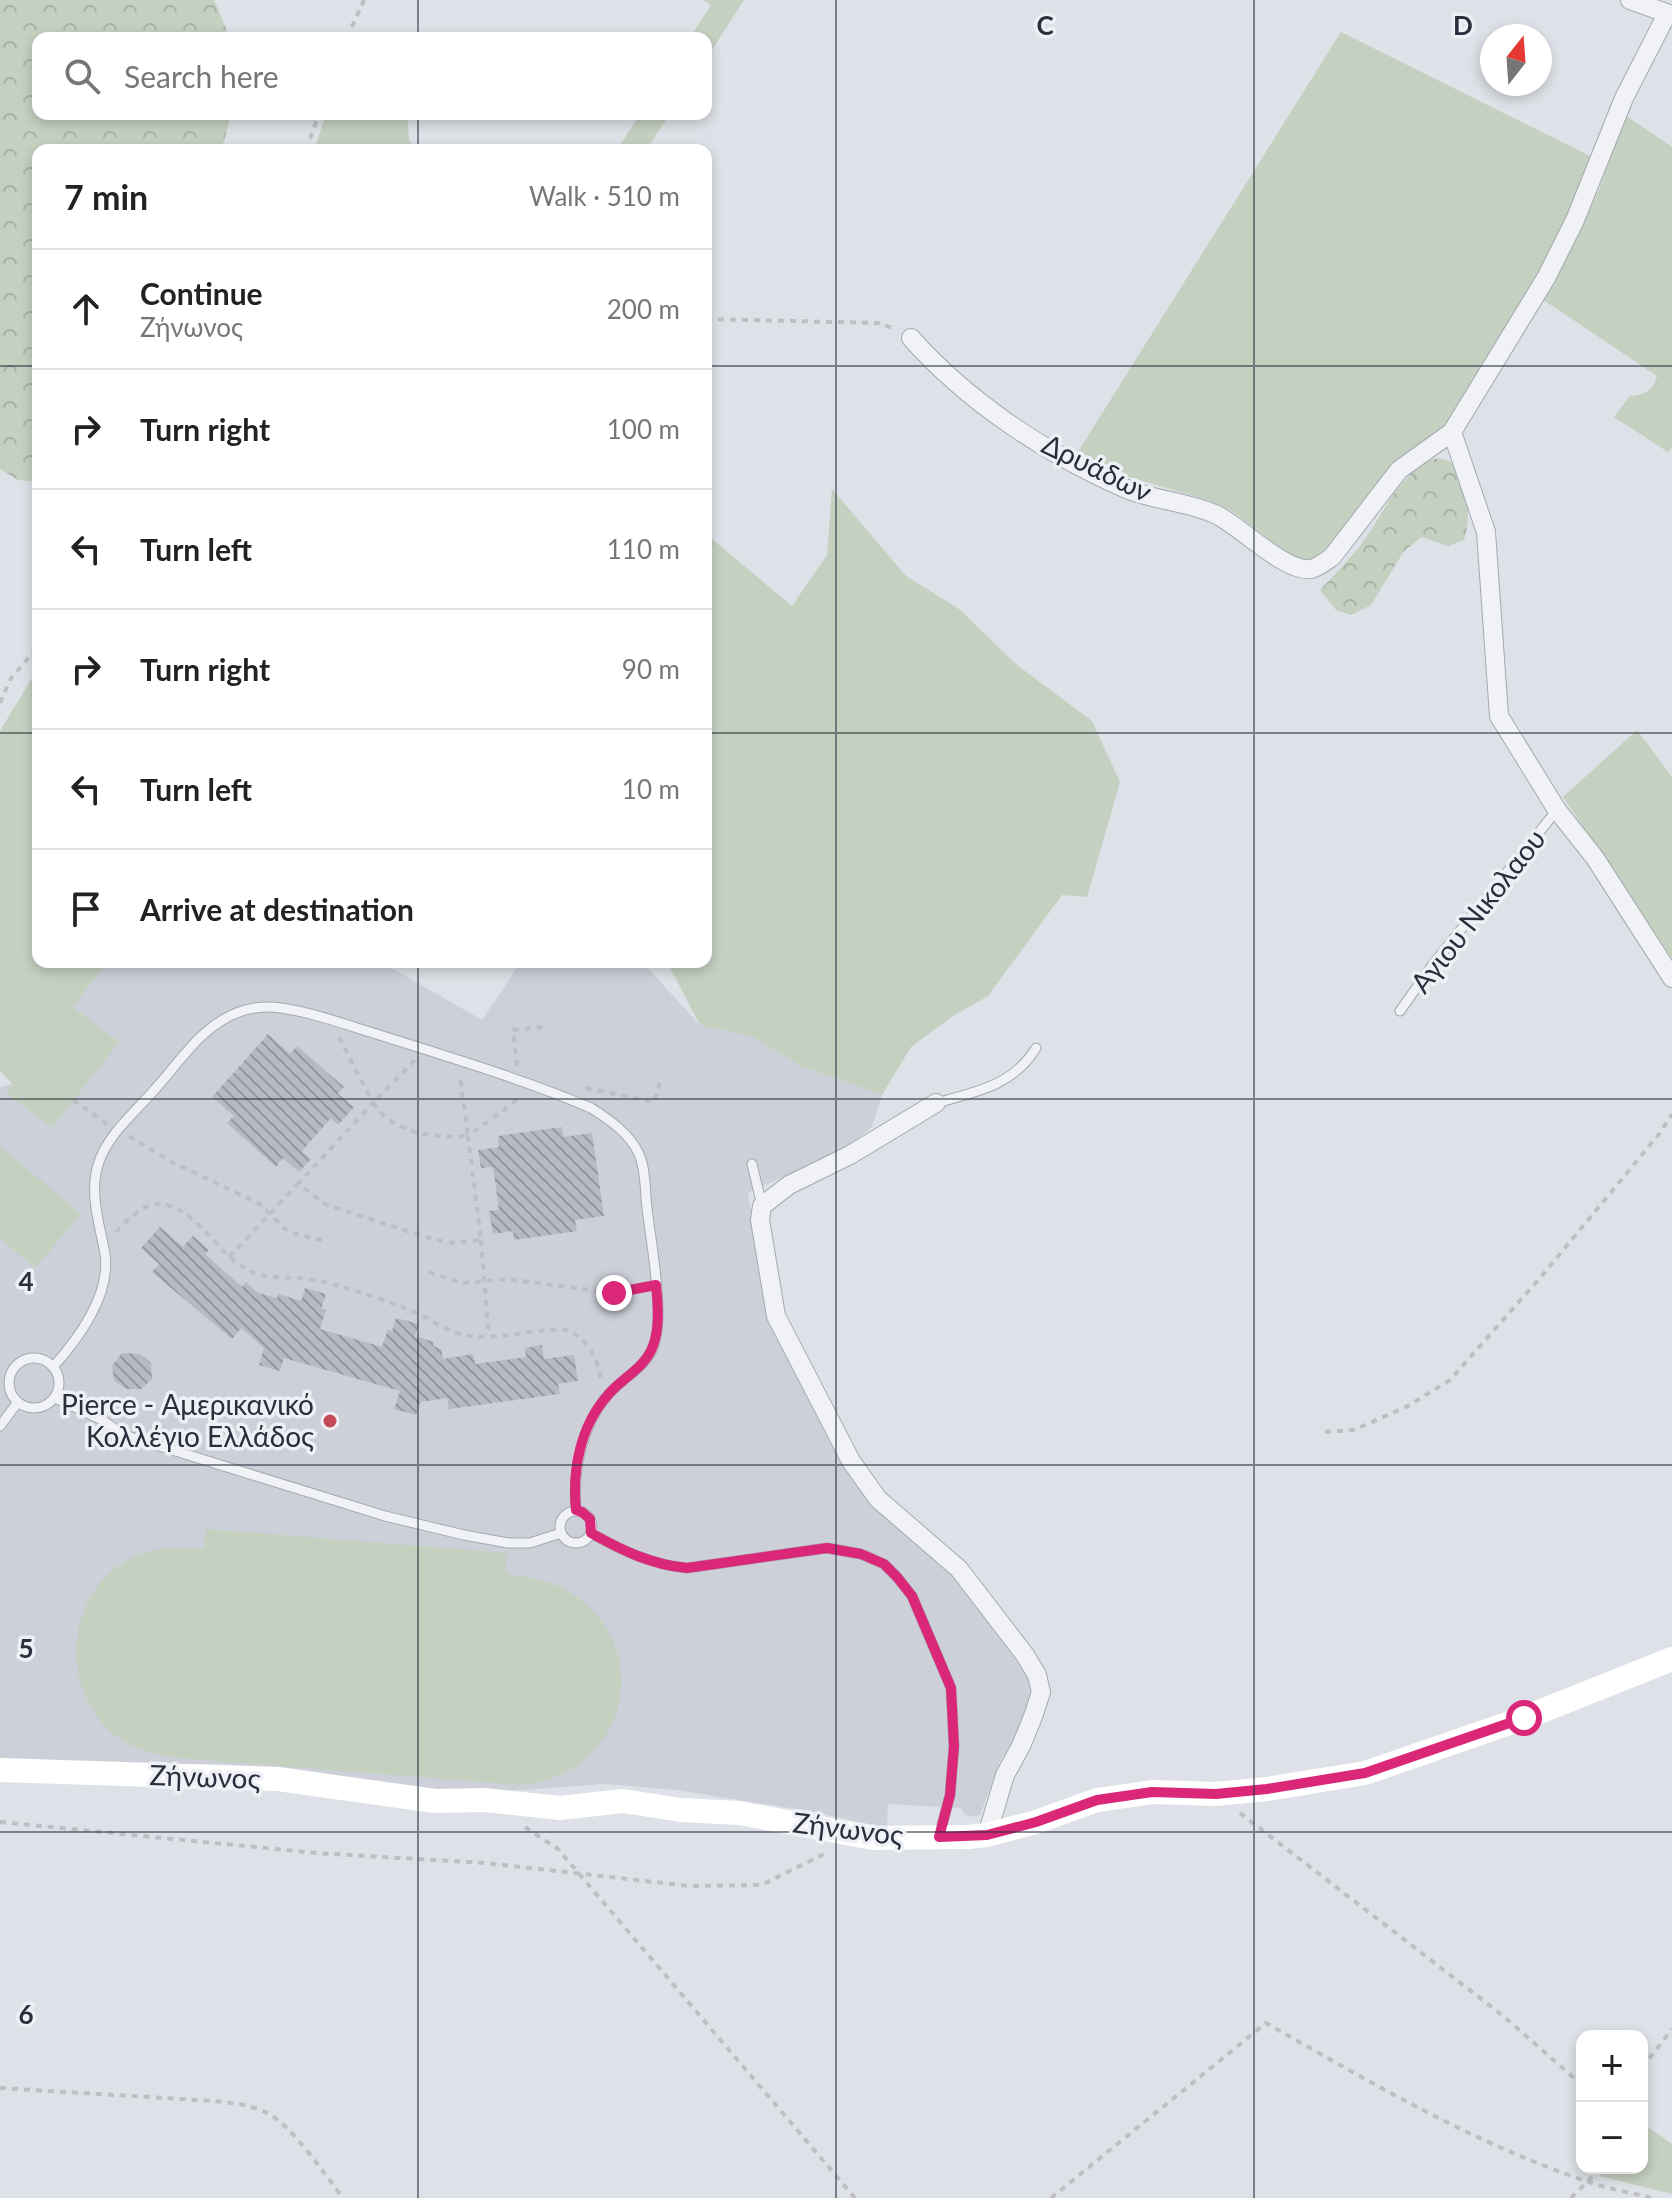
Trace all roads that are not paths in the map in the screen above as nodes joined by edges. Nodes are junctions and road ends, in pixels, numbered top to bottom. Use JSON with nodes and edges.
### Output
{"nodes":[{"id":1,"x":1630,"y":0,"type":"edge"},
{"id":2,"x":1670,"y":14,"type":"edge"},
{"id":3,"x":911,"y":338,"type":"road end"},
{"id":4,"x":1452,"y":432,"type":"junction"},
{"id":5,"x":1557,"y":810,"type":"junction"},
{"id":6,"x":1672,"y":978,"type":"edge"},
{"id":7,"x":1400,"y":1011,"type":"dead end"},
{"id":8,"x":1036,"y":1048,"type":"dead end"},
{"id":9,"x":936,"y":1103,"type":"joint"},
{"id":10,"x":752,"y":1164,"type":"dead end"},
{"id":11,"x":762,"y":1206,"type":"junction"},
{"id":12,"x":53,"y":1367,"type":"junction"},
{"id":13,"x":55,"y":1398,"type":"junction"},
{"id":14,"x":18,"y":1402,"type":"junction"},
{"id":15,"x":0,"y":1426,"type":"edge"},
{"id":16,"x":576,"y":1510,"type":"junction"},
{"id":17,"x":561,"y":1533,"type":"junction"},
{"id":18,"x":591,"y":1533,"type":"junction"},
{"id":19,"x":1672,"y":1659,"type":"edge"},
{"id":20,"x":0,"y":1770,"type":"edge"},
{"id":21,"x":987,"y":1835,"type":"junction"},
{"id":22,"x":939,"y":1837,"type":"junction"}],
"edges":[{"from":1,"to":2,"type":"street"},
{"from":2,"to":4,"type":"street"},
{"from":3,"to":4,"type":"street","name":"Δρυάδων"},
{"from":4,"to":5,"type":"street"},
{"from":5,"to":6,"type":"street"},
{"from":5,"to":7,"type":"lane","name":"Αγιου Νικολαου"},
{"from":8,"to":9,"type":"lane"},
{"from":9,"to":11,"type":"street"},
{"from":10,"to":11,"type":"lane"},
{"from":11,"to":21,"type":"street"},
{"from":12,"to":13,"type":"lane"},
{"from":12,"to":14,"type":"lane"},
{"from":12,"to":16,"type":"lane"},
{"from":13,"to":14,"type":"lane"},
{"from":13,"to":17,"type":"lane"},
{"from":14,"to":15,"type":"lane"},
{"from":16,"to":17,"type":"lane"},
{"from":16,"to":18,"type":"lane"},
{"from":17,"to":18,"type":"lane"},
{"from":18,"to":22,"type":"lane"},
{"from":19,"to":21,"type":"street","name":"Ζήνωνος"},
{"from":20,"to":22,"type":"street","name":"Ζήνωνος"},
{"from":21,"to":22,"type":"street","name":"Ζήνωνος"}]}
